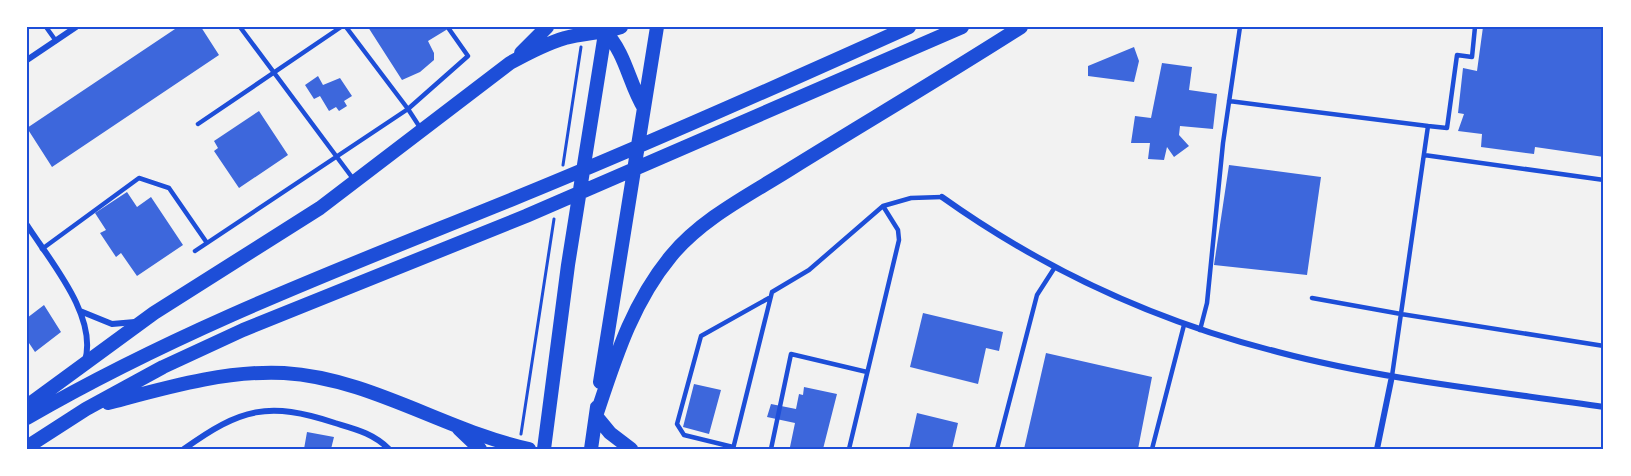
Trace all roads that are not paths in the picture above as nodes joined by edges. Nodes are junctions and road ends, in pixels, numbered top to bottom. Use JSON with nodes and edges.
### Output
{"nodes":[{"id":1,"x":46,"y":27,"type":"edge"},
{"id":2,"x":76,"y":27,"type":"edge"},
{"id":3,"x":240,"y":27,"type":"edge"},
{"id":4,"x":341,"y":27,"type":"edge"},
{"id":5,"x":346,"y":27,"type":"edge"},
{"id":6,"x":548,"y":27,"type":"edge"},
{"id":7,"x":621,"y":27,"type":"edge"},
{"id":8,"x":657,"y":27,"type":"edge"},
{"id":9,"x":909,"y":27,"type":"edge"},
{"id":10,"x":962,"y":27,"type":"edge"},
{"id":11,"x":1021,"y":27,"type":"edge"},
{"id":12,"x":1240,"y":27,"type":"edge"},
{"id":13,"x":1475,"y":27,"type":"edge"},
{"id":14,"x":449,"y":28,"type":"dead end"},
{"id":15,"x":606,"y":30,"type":"edge"},
{"id":16,"x":56,"y":41,"type":"junction"},
{"id":17,"x":27,"y":60,"type":"edge"},
{"id":18,"x":510,"y":63,"type":"junction"},
{"id":19,"x":273,"y":71,"type":"junction"},
{"id":20,"x":1229,"y":101,"type":"junction"},
{"id":21,"x":644,"y":108,"type":"junction"},
{"id":22,"x":408,"y":109,"type":"junction"},
{"id":23,"x":198,"y":124,"type":"dead end"},
{"id":24,"x":1428,"y":126,"type":"junction"},
{"id":25,"x":423,"y":132,"type":"junction"},
{"id":26,"x":1424,"y":155,"type":"junction"},
{"id":27,"x":337,"y":158,"type":"junction"},
{"id":28,"x":1604,"y":180,"type":"edge"},
{"id":29,"x":356,"y":182,"type":"junction"},
{"id":30,"x":942,"y":197,"type":"joint"},
{"id":31,"x":883,"y":206,"type":"junction"},
{"id":32,"x":27,"y":225,"type":"edge"},
{"id":33,"x":207,"y":243,"type":"junction"},
{"id":34,"x":42,"y":249,"type":"junction"},
{"id":35,"x":195,"y":251,"type":"dead end"},
{"id":36,"x":1055,"y":267,"type":"junction"},
{"id":37,"x":769,"y":298,"type":"junction"},
{"id":38,"x":1312,"y":298,"type":"dead end"},
{"id":39,"x":80,"y":311,"type":"junction"},
{"id":40,"x":1401,"y":315,"type":"junction"},
{"id":41,"x":145,"y":320,"type":"junction"},
{"id":42,"x":1184,"y":325,"type":"junction"},
{"id":43,"x":1200,"y":330,"type":"junction"},
{"id":44,"x":1604,"y":346,"type":"edge"},
{"id":45,"x":84,"y":362,"type":"junction"},
{"id":46,"x":867,"y":372,"type":"junction"},
{"id":47,"x":1392,"y":376,"type":"junction"},
{"id":48,"x":27,"y":406,"type":"edge"},
{"id":49,"x":1604,"y":407,"type":"edge"},
{"id":50,"x":86,"y":409,"type":"junction"},
{"id":51,"x":596,"y":416,"type":"junction"},
{"id":52,"x":27,"y":418,"type":"edge"},
{"id":53,"x":456,"y":426,"type":"junction"},
{"id":54,"x":27,"y":447,"type":"edge"},
{"id":55,"x":524,"y":448,"type":"edge"},
{"id":56,"x":733,"y":448,"type":"edge"},
{"id":57,"x":184,"y":449,"type":"edge"},
{"id":58,"x":388,"y":449,"type":"edge"},
{"id":59,"x":480,"y":449,"type":"edge"},
{"id":60,"x":544,"y":449,"type":"edge"},
{"id":61,"x":591,"y":449,"type":"edge"},
{"id":62,"x":631,"y":449,"type":"edge"},
{"id":63,"x":771,"y":449,"type":"edge"},
{"id":64,"x":849,"y":449,"type":"edge"},
{"id":65,"x":997,"y":449,"type":"edge"},
{"id":66,"x":1152,"y":449,"type":"edge"},
{"id":67,"x":1377,"y":449,"type":"edge"}],
"edges":[{"from":1,"to":16,"type":"lane"},
{"from":2,"to":16,"type":"street"},
{"from":3,"to":19,"type":"lane"},
{"from":4,"to":19,"type":"lane"},
{"from":5,"to":22,"type":"lane"},
{"from":6,"to":18,"type":"main road"},
{"from":7,"to":15,"type":"main road"},
{"from":8,"to":21,"type":"main road"},
{"from":9,"to":52,"type":"main road"},
{"from":10,"to":50,"type":"main road"},
{"from":11,"to":51,"type":"main road"},
{"from":12,"to":20,"type":"lane"},
{"from":13,"to":24,"type":"lane"},
{"from":14,"to":22,"type":"lane"},
{"from":15,"to":18,"type":"main road"},
{"from":15,"to":21,"type":"main road"},
{"from":15,"to":60,"type":"main road"},
{"from":16,"to":17,"type":"street"},
{"from":18,"to":25,"type":"main road"},
{"from":19,"to":23,"type":"lane"},
{"from":19,"to":27,"type":"lane"},
{"from":20,"to":24,"type":"lane"},
{"from":20,"to":43,"type":"lane"},
{"from":21,"to":51,"type":"main road"},
{"from":22,"to":25,"type":"lane"},
{"from":22,"to":27,"type":"lane"},
{"from":24,"to":26,"type":"lane"},
{"from":25,"to":29,"type":"main road"},
{"from":26,"to":28,"type":"lane"},
{"from":26,"to":40,"type":"lane"},
{"from":27,"to":29,"type":"lane"},
{"from":27,"to":33,"type":"lane"},
{"from":29,"to":41,"type":"main road"},
{"from":30,"to":31,"type":"lane"},
{"from":30,"to":36,"type":"street"},
{"from":31,"to":37,"type":"lane"},
{"from":31,"to":46,"type":"lane"},
{"from":32,"to":34,"type":"street"},
{"from":33,"to":34,"type":"lane"},
{"from":33,"to":35,"type":"lane"},
{"from":34,"to":39,"type":"street"},
{"from":36,"to":42,"type":"street"},
{"from":36,"to":65,"type":"lane"},
{"from":37,"to":56,"type":"lane"},
{"from":37,"to":56,"type":"lane"},
{"from":38,"to":40,"type":"lane"},
{"from":39,"to":41,"type":"street"},
{"from":39,"to":45,"type":"street"},
{"from":40,"to":44,"type":"lane"},
{"from":40,"to":47,"type":"lane"},
{"from":41,"to":45,"type":"main road"},
{"from":42,"to":43,"type":"street"},
{"from":42,"to":66,"type":"lane"},
{"from":43,"to":47,"type":"street"},
{"from":45,"to":48,"type":"main road"},
{"from":46,"to":63,"type":"lane"},
{"from":46,"to":64,"type":"lane"},
{"from":47,"to":49,"type":"street"},
{"from":47,"to":67,"type":"street"},
{"from":50,"to":53,"type":"main road"},
{"from":50,"to":54,"type":"main road"},
{"from":51,"to":61,"type":"main road"},
{"from":51,"to":62,"type":"main road"},
{"from":53,"to":55,"type":"main road"},
{"from":53,"to":59,"type":"main road"},
{"from":57,"to":58,"type":"street"}]}
